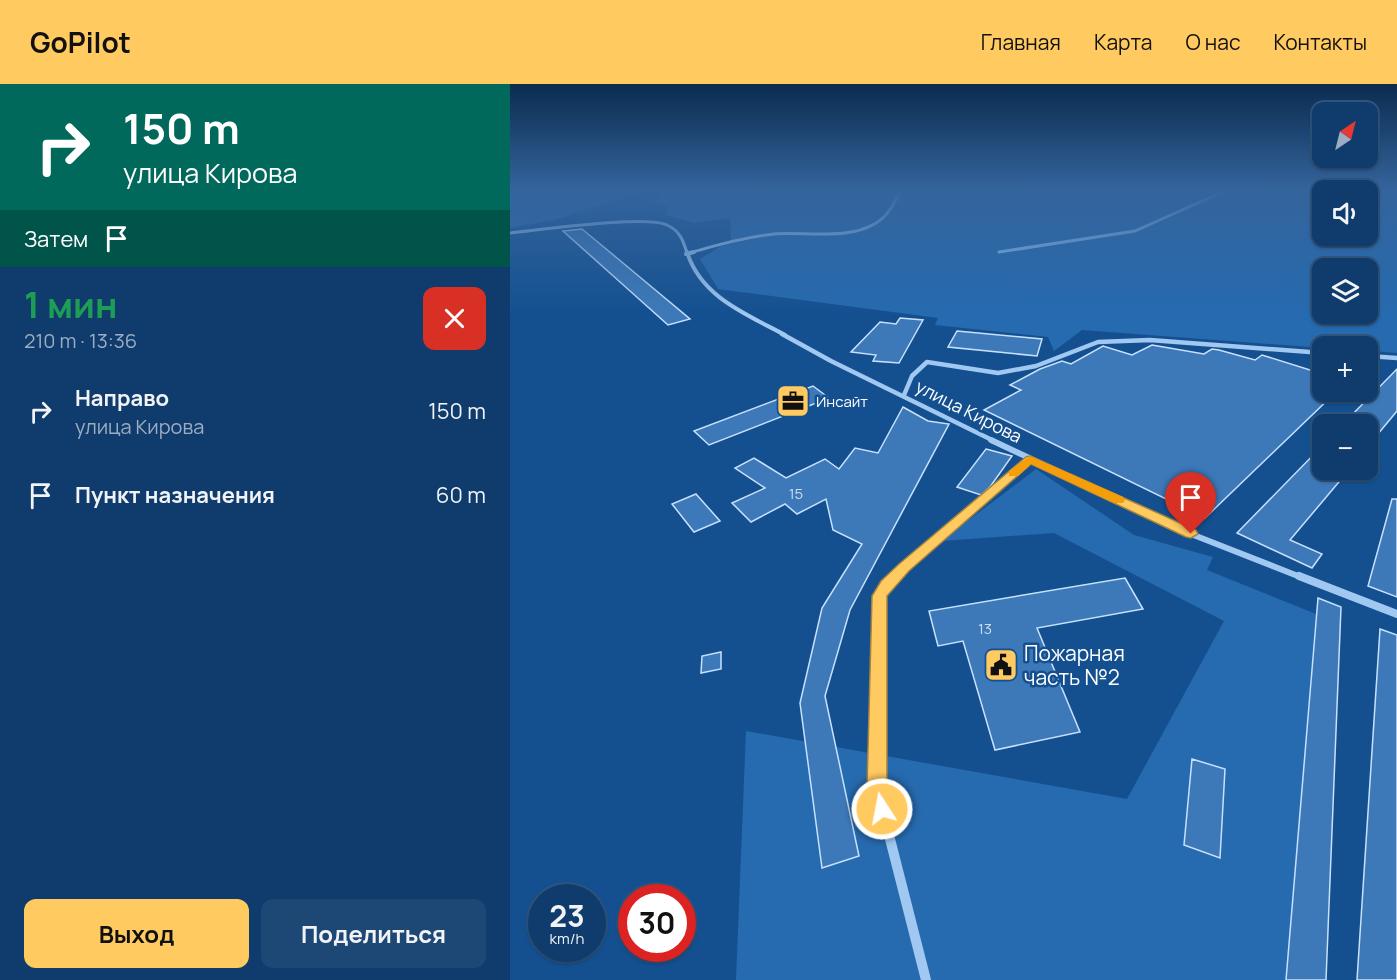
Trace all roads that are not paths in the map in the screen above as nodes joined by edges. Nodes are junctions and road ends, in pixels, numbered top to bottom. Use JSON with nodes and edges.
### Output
{"nodes":[{"id":1,"x":531,"y":231,"type":"edge"},
{"id":2,"x":677,"y":231,"type":"edge"},
{"id":3,"x":845,"y":231,"type":"edge"},
{"id":4,"x":510,"y":233,"type":"edge"},
{"id":5,"x":686,"y":254,"type":"junction"},
{"id":6,"x":1312,"y":352,"type":"edge"},
{"id":7,"x":1378,"y":357,"type":"edge"},
{"id":8,"x":1397,"y":358,"type":"edge"},
{"id":9,"x":904,"y":396,"type":"junction"},
{"id":10,"x":1030,"y":459,"type":"junction"},
{"id":11,"x":1397,"y":614,"type":"edge"},
{"id":12,"x":926,"y":980,"type":"edge"}],
"edges":[{"from":1,"to":4,"type":"street","name":"улица Кирова"},
{"from":2,"to":5,"type":"street","name":"улица Кирова"},
{"from":3,"to":5,"type":"street"},
{"from":5,"to":9,"type":"street","name":"улица Кирова"},
{"from":6,"to":9,"type":"street"},
{"from":7,"to":8,"type":"street"},
{"from":9,"to":10,"type":"street","name":"улица Кирова"},
{"from":10,"to":11,"type":"street","name":"улица Кирова"},
{"from":10,"to":12,"type":"street"}]}
